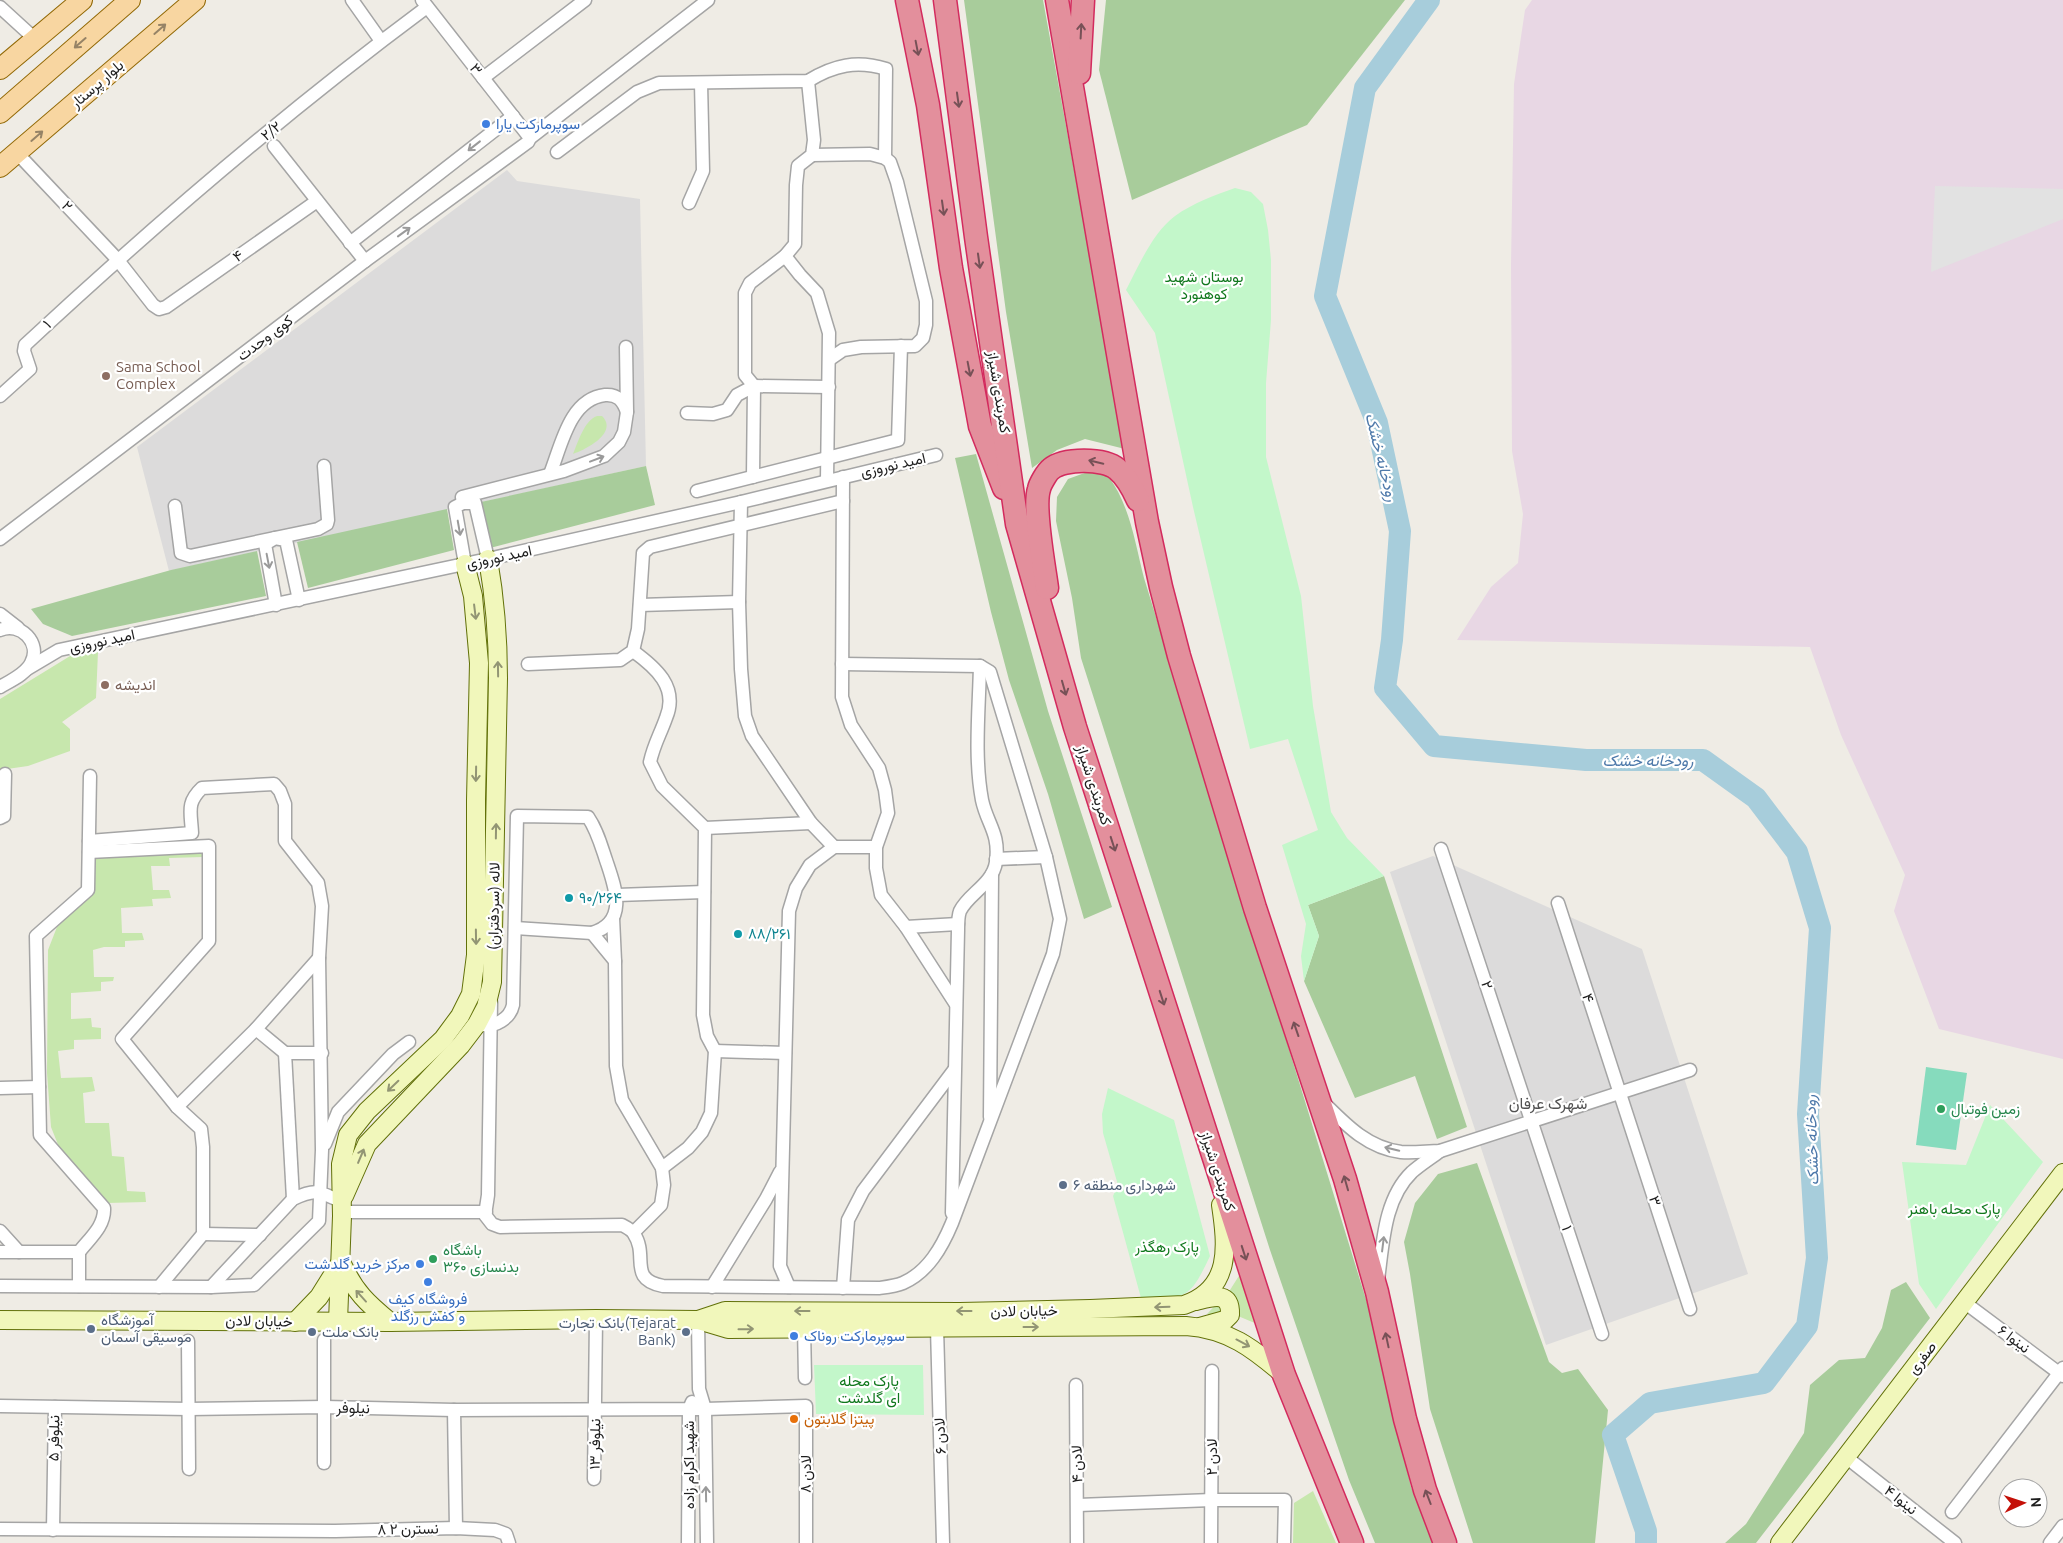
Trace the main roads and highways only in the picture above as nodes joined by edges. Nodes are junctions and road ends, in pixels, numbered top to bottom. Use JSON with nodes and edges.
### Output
{"nodes":[{"id":1,"x":82,"y":0,"type":"edge"},
{"id":2,"x":130,"y":0,"type":"edge"},
{"id":3,"x":195,"y":0,"type":"edge"},
{"id":4,"x":907,"y":0,"type":"edge"},
{"id":5,"x":945,"y":0,"type":"edge"},
{"id":6,"x":1057,"y":0,"type":"edge"},
{"id":7,"x":1082,"y":0,"type":"edge"},
{"id":8,"x":110,"y":13,"type":"edge"},
{"id":9,"x":63,"y":15,"type":"junction"},
{"id":10,"x":0,"y":69,"type":"edge"},
{"id":11,"x":0,"y":112,"type":"edge"},
{"id":12,"x":1077,"y":114,"type":"junction"},
{"id":13,"x":0,"y":167,"type":"edge"},
{"id":14,"x":1147,"y":522,"type":"junction"},
{"id":15,"x":1017,"y":524,"type":"junction"},
{"id":16,"x":1056,"y":660,"type":"junction"},
{"id":17,"x":1352,"y":1543,"type":"edge"},
{"id":18,"x":1445,"y":1543,"type":"edge"}],
"edges":[{"from":1,"to":9,"type":"main road"},
{"from":2,"to":8,"type":"main road"},
{"from":13,"to":3,"type":"main road","name":"بلوار پرستار","one_way":true},
{"from":4,"to":15,"type":"highway","one_way":true},
{"from":5,"to":15,"type":"highway","name":"کمربندی شیراز","one_way":true},
{"from":6,"to":12,"type":"highway"},
{"from":12,"to":7,"type":"highway","one_way":true},
{"from":8,"to":9,"type":"main road"},
{"from":8,"to":11,"type":"main road","one_way":true},
{"from":9,"to":10,"type":"main road"},
{"from":12,"to":14,"type":"highway"},
{"from":14,"to":16,"type":"highway","one_way":true},
{"from":18,"to":14,"type":"highway","one_way":true},
{"from":15,"to":16,"type":"highway","name":"کمربندی شیراز"},
{"from":16,"to":17,"type":"highway","name":"کمربندی شیراز","one_way":true}]}
